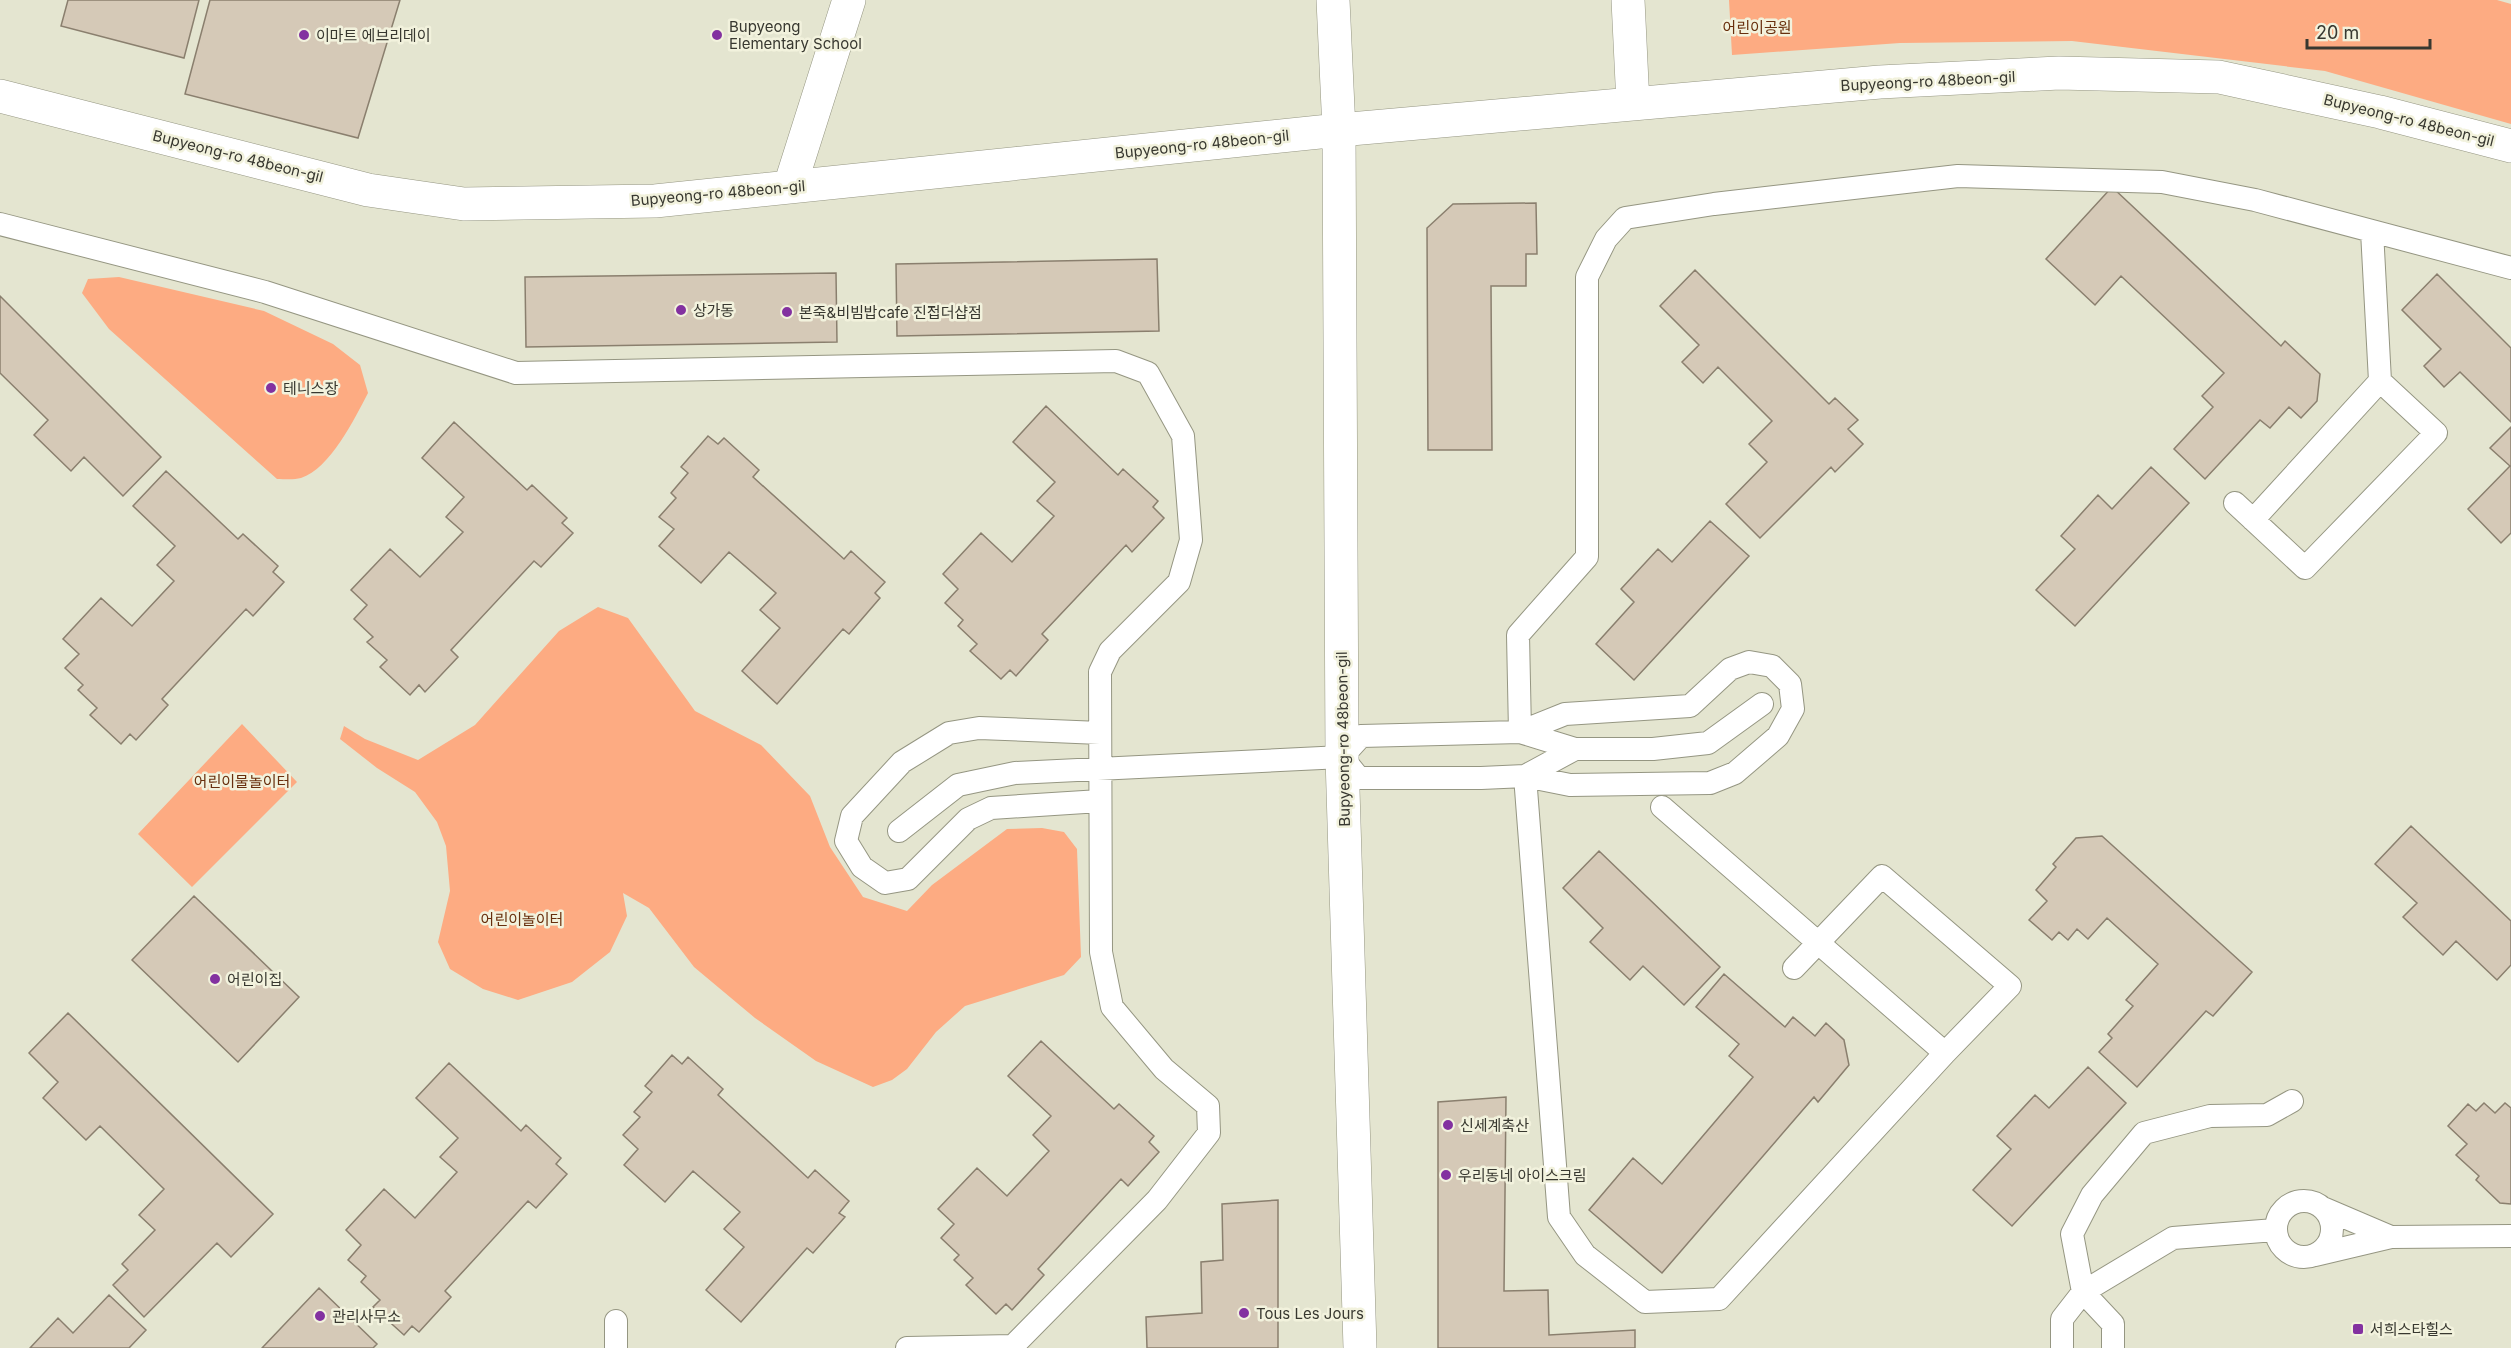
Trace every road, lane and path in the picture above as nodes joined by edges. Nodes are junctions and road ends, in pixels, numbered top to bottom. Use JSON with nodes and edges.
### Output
{"nodes":[{"id":1,"x":849,"y":0,"type":"edge"},
{"id":2,"x":1333,"y":0,"type":"edge"},
{"id":3,"x":1628,"y":0,"type":"edge"},
{"id":4,"x":0,"y":96,"type":"edge"},
{"id":5,"x":1633,"y":104,"type":"junction"},
{"id":6,"x":1339,"y":129,"type":"junction"},
{"id":7,"x":2511,"y":146,"type":"edge"},
{"id":8,"x":790,"y":186,"type":"junction"},
{"id":9,"x":0,"y":224,"type":"edge"},
{"id":10,"x":2372,"y":231,"type":"junction"},
{"id":11,"x":2511,"y":268,"type":"edge"},
{"id":12,"x":2380,"y":381,"type":"junction"},
{"id":13,"x":2235,"y":503,"type":"dead end"},
{"id":14,"x":2253,"y":520,"type":"junction"},
{"id":15,"x":1762,"y":704,"type":"dead end"},
{"id":16,"x":1520,"y":732,"type":"junction"},
{"id":17,"x":1100,"y":733,"type":"junction"},
{"id":18,"x":1575,"y":750,"type":"junction"},
{"id":19,"x":1342,"y":757,"type":"junction"},
{"id":20,"x":1102,"y":770,"type":"junction"},
{"id":21,"x":1525,"y":776,"type":"junction"},
{"id":22,"x":1100,"y":801,"type":"junction"},
{"id":23,"x":1662,"y":807,"type":"dead end"},
{"id":24,"x":899,"y":831,"type":"dead end"},
{"id":25,"x":1818,"y":943,"type":"junction"},
{"id":26,"x":1794,"y":968,"type":"dead end"},
{"id":27,"x":1946,"y":1053,"type":"junction"},
{"id":28,"x":2292,"y":1101,"type":"dead end"},
{"id":29,"x":2323,"y":1208,"type":"junction"},
{"id":30,"x":2275,"y":1230,"type":"junction"},
{"id":31,"x":2511,"y":1236,"type":"edge"},
{"id":32,"x":2391,"y":1237,"type":"junction"},
{"id":33,"x":2315,"y":1255,"type":"junction"},
{"id":34,"x":2083,"y":1292,"type":"junction"},
{"id":35,"x":616,"y":1321,"type":"dead end"},
{"id":36,"x":616,"y":1348,"type":"edge"},
{"id":37,"x":908,"y":1348,"type":"edge"},
{"id":38,"x":1360,"y":1348,"type":"edge"},
{"id":39,"x":2062,"y":1348,"type":"edge"},
{"id":40,"x":2112,"y":1348,"type":"edge"}],
"edges":[{"from":1,"to":8,"type":"street"},
{"from":2,"to":6,"type":"street","name":"Bupyeong-ro 48beon-gil"},
{"from":3,"to":5,"type":"street"},
{"from":4,"to":8,"type":"street","name":"Bupyeong-ro 48beon-gil"},
{"from":5,"to":6,"type":"street","name":"Bupyeong-ro 48beon-gil"},
{"from":5,"to":7,"type":"street","name":"Bupyeong-ro 48beon-gil"},
{"from":6,"to":8,"type":"street","name":"Bupyeong-ro 48beon-gil"},
{"from":6,"to":19,"type":"street","name":"Bupyeong-ro 48beon-gil"},
{"from":9,"to":17,"type":"lane"},
{"from":10,"to":11,"type":"lane"},
{"from":10,"to":12,"type":"lane"},
{"from":10,"to":16,"type":"lane"},
{"from":12,"to":14,"type":"lane"},
{"from":12,"to":14,"type":"lane"},
{"from":13,"to":14,"type":"lane"},
{"from":15,"to":18,"type":"lane"},
{"from":16,"to":18,"type":"lane"},
{"from":16,"to":19,"type":"lane"},
{"from":16,"to":21,"type":"lane"},
{"from":17,"to":20,"type":"lane"},
{"from":17,"to":22,"type":"lane"},
{"from":18,"to":21,"type":"lane"},
{"from":19,"to":20,"type":"lane"},
{"from":19,"to":21,"type":"lane"},
{"from":19,"to":38,"type":"street","name":"Bupyeong-ro 48beon-gil"},
{"from":20,"to":22,"type":"lane"},
{"from":20,"to":24,"type":"lane"},
{"from":21,"to":27,"type":"lane"},
{"from":22,"to":37,"type":"lane"},
{"from":23,"to":25,"type":"lane"},
{"from":25,"to":26,"type":"lane"},
{"from":25,"to":27,"type":"lane"},
{"from":25,"to":27,"type":"lane"},
{"from":28,"to":34,"type":"lane"},
{"from":29,"to":30,"type":"lane"},
{"from":29,"to":32,"type":"lane"},
{"from":29,"to":33,"type":"lane"},
{"from":30,"to":33,"type":"lane"},
{"from":30,"to":34,"type":"lane"},
{"from":31,"to":32,"type":"lane"},
{"from":32,"to":33,"type":"lane"},
{"from":34,"to":39,"type":"lane"},
{"from":34,"to":40,"type":"lane"},
{"from":35,"to":36,"type":"lane"}]}
